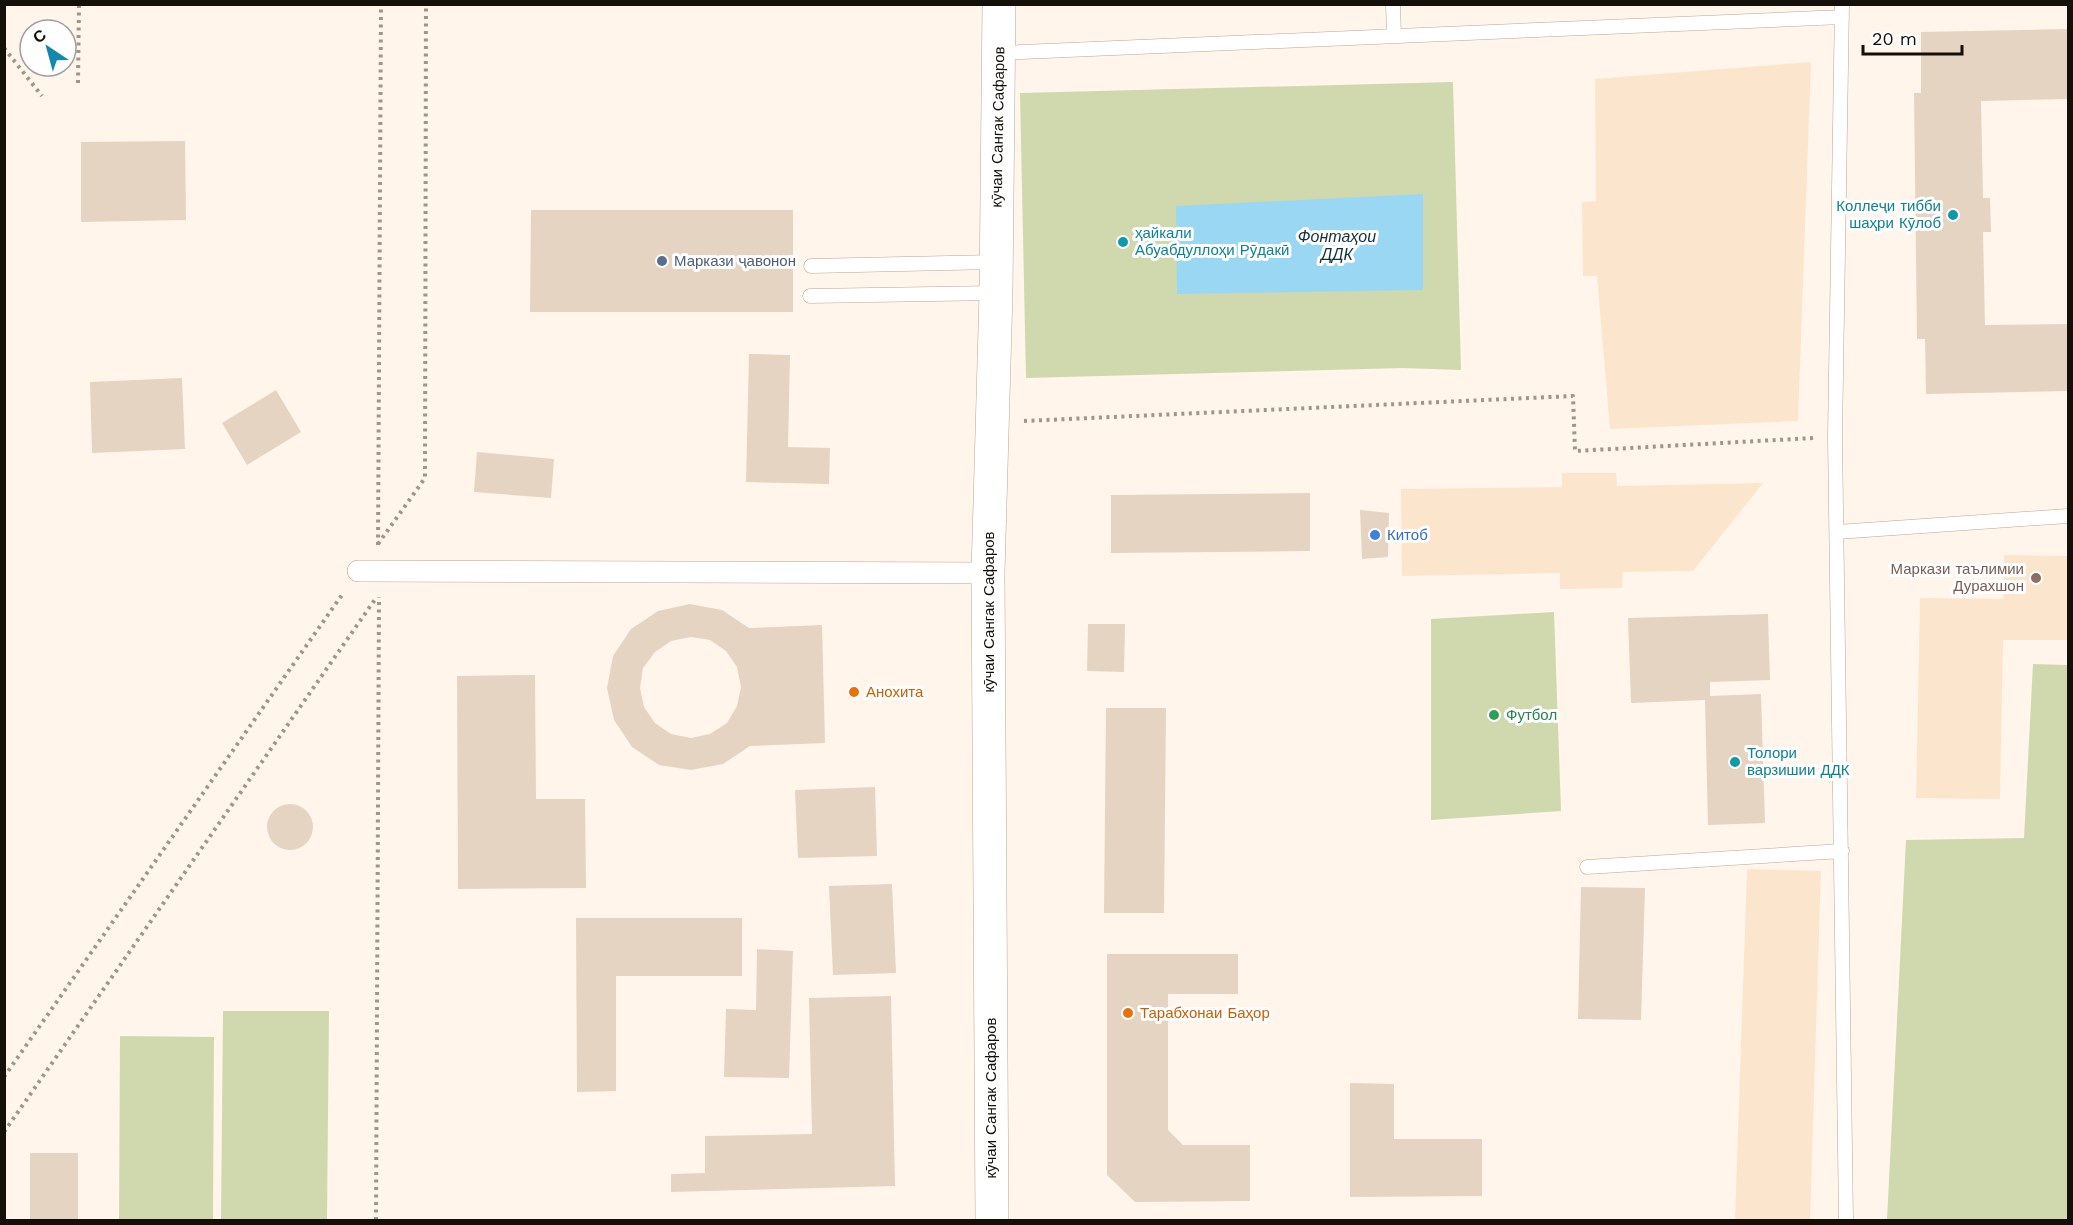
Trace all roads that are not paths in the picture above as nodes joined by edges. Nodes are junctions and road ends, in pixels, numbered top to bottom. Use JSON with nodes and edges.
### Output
{"nodes":[{"id":1,"x":999,"y":4,"type":"edge"},
{"id":2,"x":1393,"y":4,"type":"edge"},
{"id":3,"x":1842,"y":11,"type":"edge"},
{"id":4,"x":1394,"y":36,"type":"junction"},
{"id":5,"x":999,"y":52,"type":"junction"},
{"id":6,"x":811,"y":266,"type":"dead end"},
{"id":7,"x":996,"y":278,"type":"junction"},
{"id":8,"x":810,"y":296,"type":"dead end"},
{"id":9,"x":2068,"y":516,"type":"edge"},
{"id":10,"x":1837,"y":532,"type":"junction"},
{"id":11,"x":368,"y":572,"type":"road end"},
{"id":12,"x":988,"y":573,"type":"junction"},
{"id":13,"x":1842,"y":851,"type":"junction"},
{"id":14,"x":1587,"y":867,"type":"dead end"},
{"id":15,"x":992,"y":1221,"type":"edge"},
{"id":16,"x":1846,"y":1221,"type":"edge"}],
"edges":[{"from":1,"to":5,"type":"street","name":"кӯчаи Сангак Сафаров"},
{"from":2,"to":4,"type":"lane"},
{"from":3,"to":4,"type":"lane"},
{"from":3,"to":10,"type":"lane"},
{"from":4,"to":5,"type":"lane"},
{"from":5,"to":7,"type":"street","name":"кӯчаи Сангак Сафаров"},
{"from":6,"to":7,"type":"lane"},
{"from":7,"to":8,"type":"lane"},
{"from":7,"to":12,"type":"street","name":"кӯчаи Сангак Сафаров"},
{"from":9,"to":10,"type":"lane"},
{"from":10,"to":13,"type":"lane"},
{"from":11,"to":12,"type":"street"},
{"from":12,"to":15,"type":"street","name":"кӯчаи Сангак Сафаров"},
{"from":13,"to":14,"type":"lane"},
{"from":13,"to":16,"type":"lane"}]}
